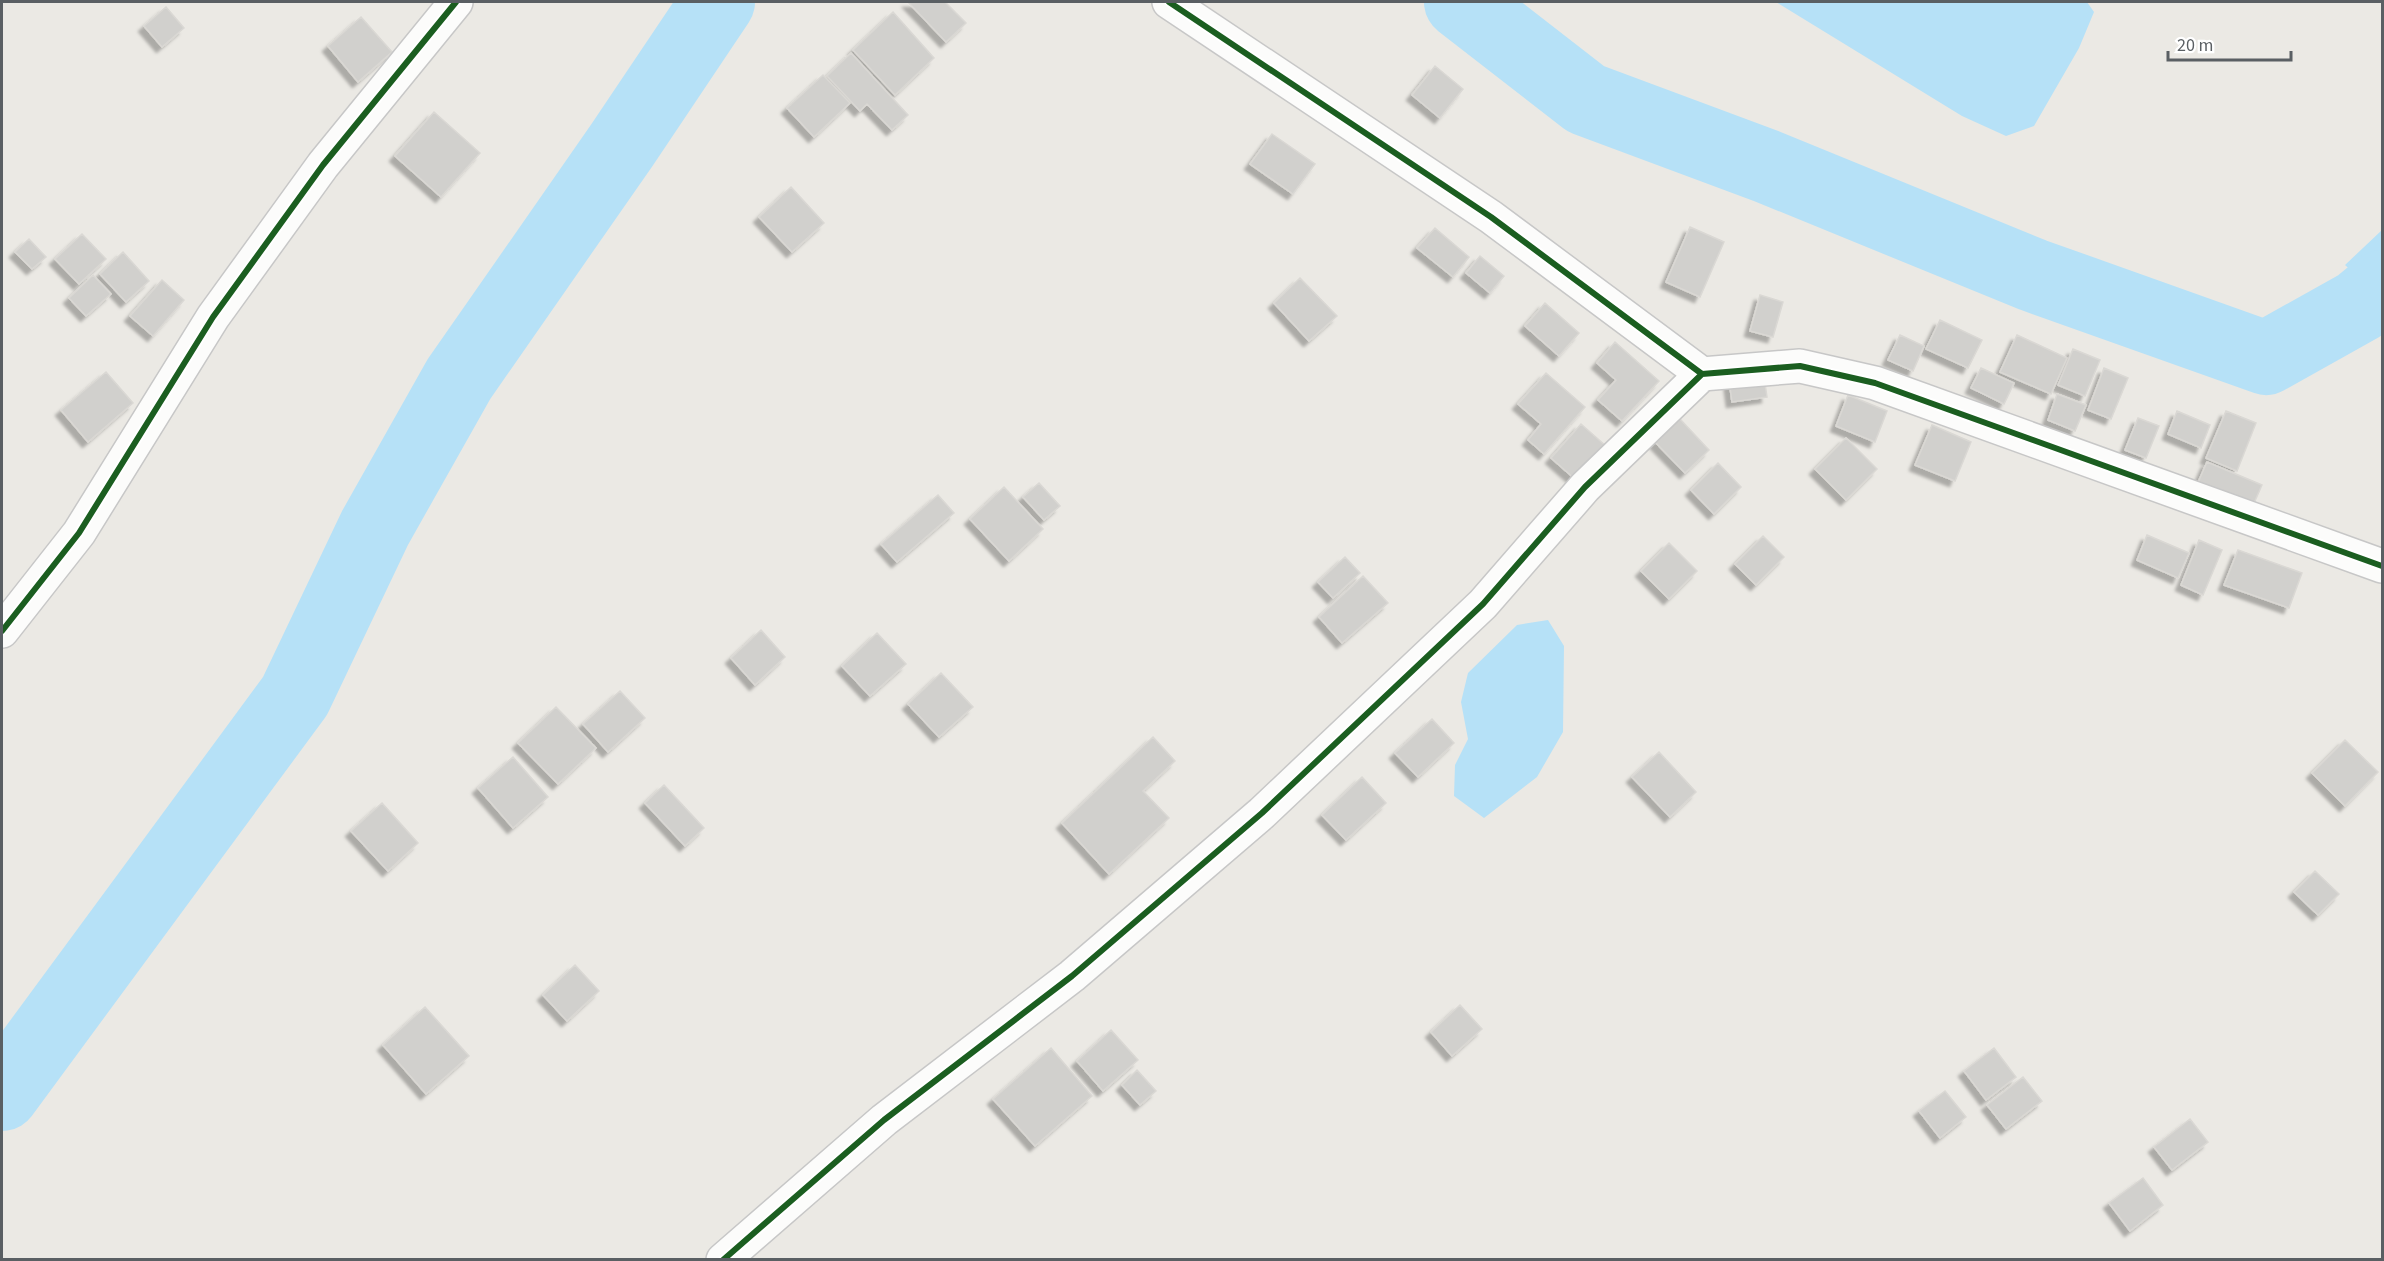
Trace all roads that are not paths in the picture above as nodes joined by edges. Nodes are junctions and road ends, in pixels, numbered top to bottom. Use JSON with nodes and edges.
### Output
{"nodes":[{"id":1,"x":456,"y":2,"type":"edge"},
{"id":2,"x":1169,"y":2,"type":"edge"},
{"id":3,"x":1702,"y":374,"type":"junction"},
{"id":4,"x":2382,"y":566,"type":"edge"},
{"id":5,"x":2,"y":632,"type":"edge"},
{"id":6,"x":723,"y":1260,"type":"edge"}],
"edges":[{"from":1,"to":5,"type":"street"},
{"from":2,"to":3,"type":"street"},
{"from":3,"to":4,"type":"street"},
{"from":3,"to":6,"type":"street"}]}
